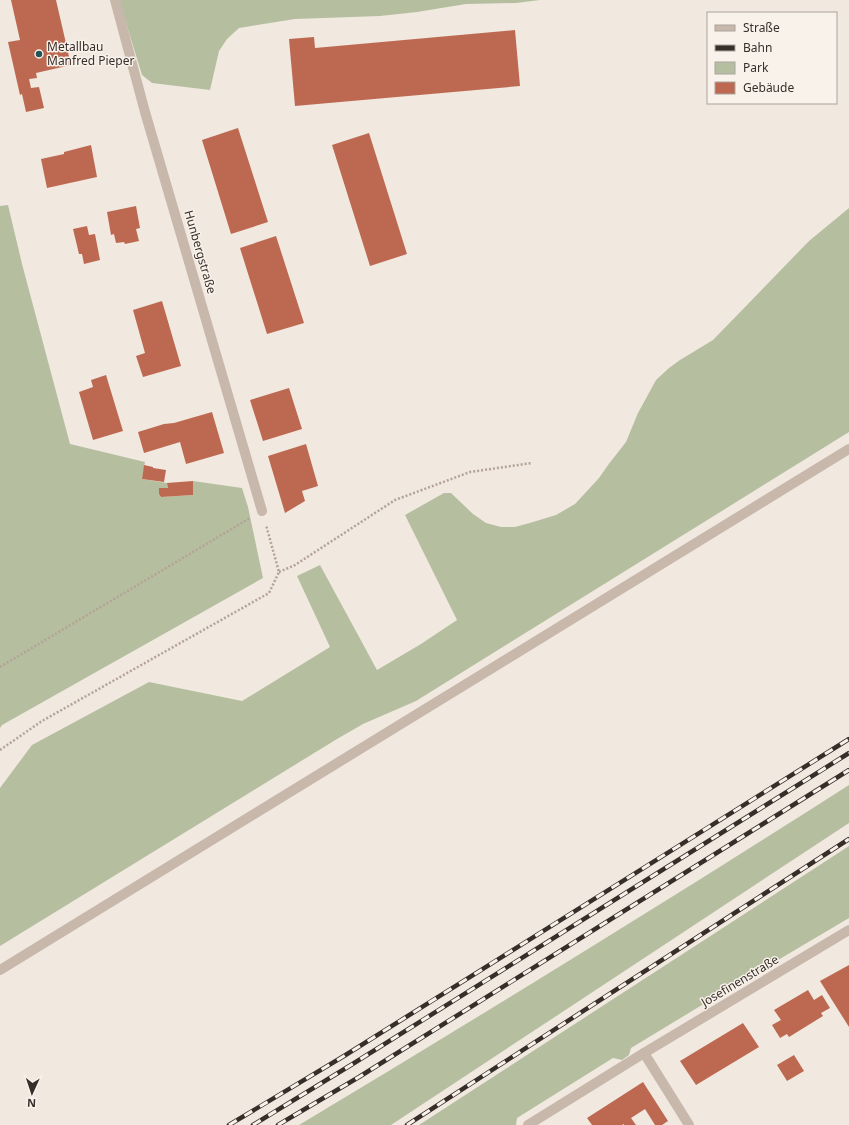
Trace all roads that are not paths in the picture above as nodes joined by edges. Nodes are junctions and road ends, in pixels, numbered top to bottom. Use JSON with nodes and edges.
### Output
{"nodes":[{"id":1,"x":115,"y":0,"type":"edge"},
{"id":2,"x":849,"y":449,"type":"edge"},
{"id":3,"x":262,"y":511,"type":"road end"},
{"id":4,"x":849,"y":930,"type":"edge"},
{"id":5,"x":0,"y":970,"type":"edge"},
{"id":6,"x":644,"y":1053,"type":"junction"},
{"id":7,"x":528,"y":1125,"type":"edge"},
{"id":8,"x":689,"y":1125,"type":"edge"}],
"edges":[{"from":1,"to":3,"type":"street","name":"Hunbergstraße"},
{"from":2,"to":5,"type":"street"},
{"from":4,"to":6,"type":"street","name":"Josefinenstraße"},
{"from":6,"to":7,"type":"street","name":"Josefinenstraße"},
{"from":6,"to":8,"type":"street"}]}
